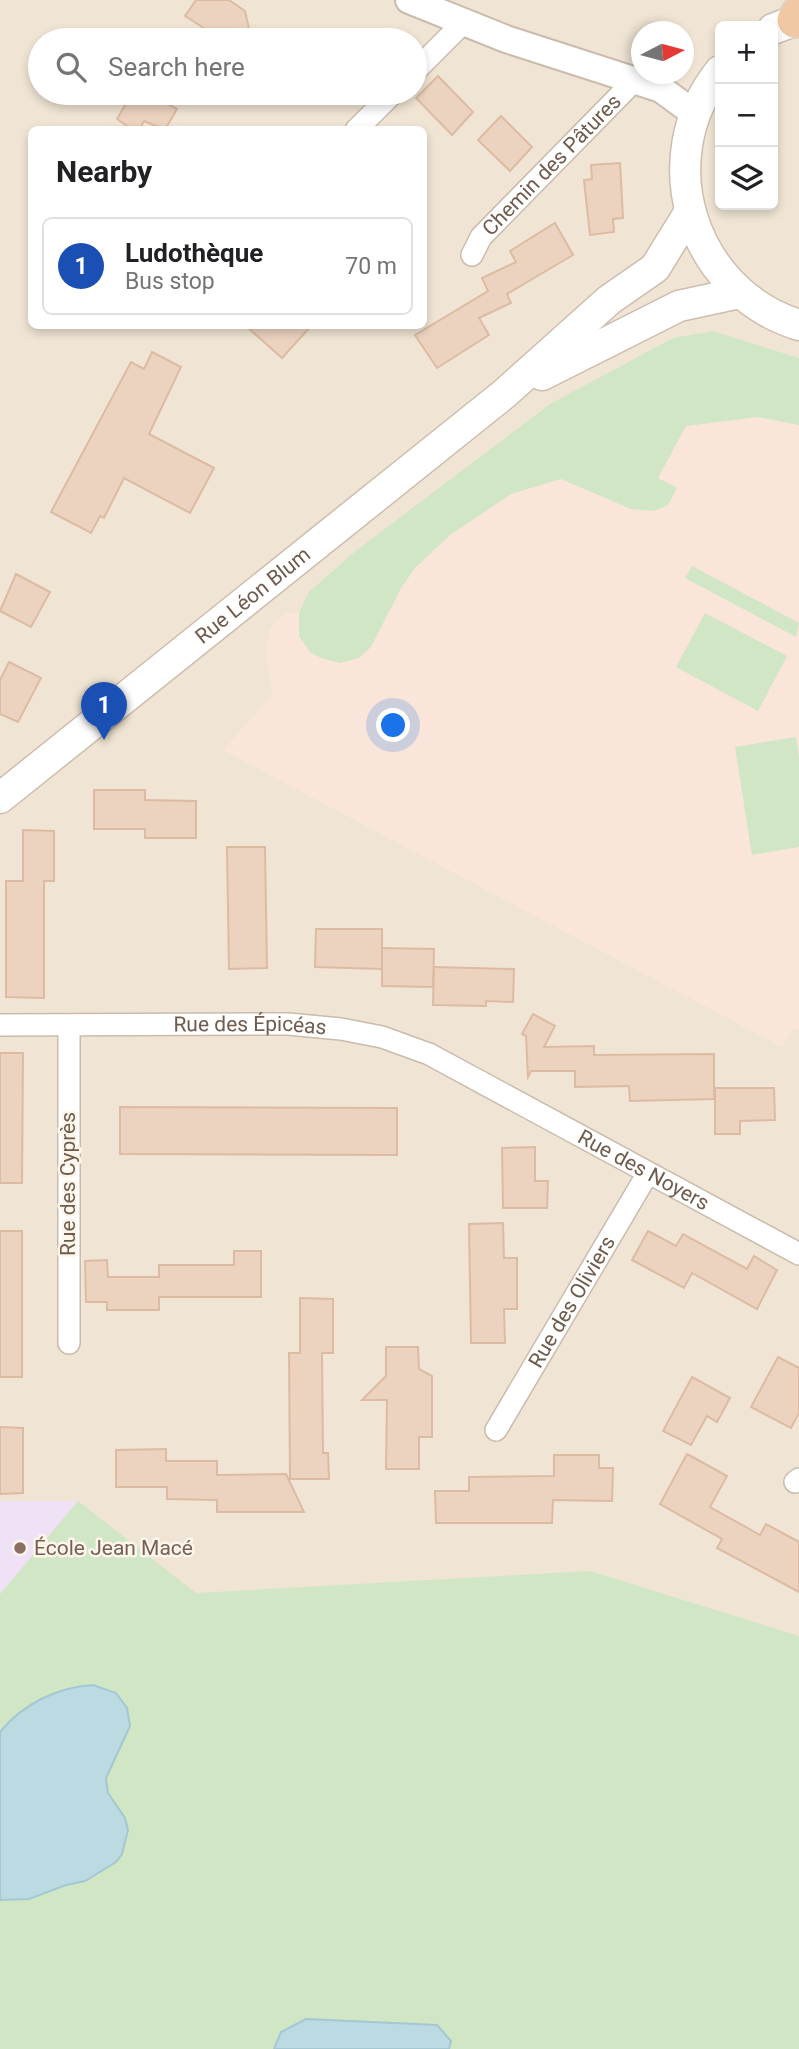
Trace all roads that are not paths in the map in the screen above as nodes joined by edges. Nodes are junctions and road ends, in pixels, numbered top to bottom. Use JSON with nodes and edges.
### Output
{"nodes":[{"id":1,"x":410,"y":0,"type":"edge"},
{"id":2,"x":464,"y":22,"type":"junction"},
{"id":3,"x":427,"y":59,"type":"edge"},
{"id":4,"x":715,"y":76,"type":"edge"},
{"id":5,"x":715,"y":78,"type":"edge"},
{"id":6,"x":631,"y":79,"type":"edge"},
{"id":7,"x":631,"y":84,"type":"edge"},
{"id":8,"x":647,"y":84,"type":"edge"},
{"id":9,"x":661,"y":89,"type":"junction"},
{"id":10,"x":381,"y":105,"type":"edge"},
{"id":11,"x":695,"y":114,"type":"junction"},
{"id":12,"x":360,"y":126,"type":"edge"},
{"id":13,"x":689,"y":213,"type":"junction"},
{"id":14,"x":472,"y":255,"type":"dead end"},
{"id":15,"x":740,"y":293,"type":"junction"},
{"id":16,"x":799,"y":325,"type":"edge"},
{"id":17,"x":504,"y":394,"type":"junction"},
{"id":18,"x":0,"y":798,"type":"edge"},
{"id":19,"x":0,"y":1025,"type":"edge"},
{"id":20,"x":69,"y":1026,"type":"junction"},
{"id":21,"x":488,"y":1087,"type":"joint"},
{"id":22,"x":648,"y":1173,"type":"junction"},
{"id":23,"x":799,"y":1254,"type":"edge"},
{"id":24,"x":69,"y":1343,"type":"dead end"},
{"id":25,"x":496,"y":1430,"type":"dead end"}],
"edges":[{"from":1,"to":2,"type":"street","name":"Chemin des Pâtures"},
{"from":2,"to":3,"type":"street"},
{"from":2,"to":6,"type":"street","name":"Chemin des Pâtures"},
{"from":4,"to":9,"type":"street","name":"Chemin des Pâtures"},
{"from":5,"to":11,"type":"main road"},
{"from":7,"to":14,"type":"street","name":"Chemin des Pâtures"},
{"from":8,"to":9,"type":"street","name":"Chemin des Pâtures"},
{"from":9,"to":11,"type":"street","name":"Chemin des Pâtures"},
{"from":10,"to":12,"type":"street"},
{"from":11,"to":13,"type":"main road"},
{"from":13,"to":15,"type":"main road"},
{"from":13,"to":17,"type":"main road","name":"Rue Léon Blum"},
{"from":15,"to":16,"type":"main road"},
{"from":15,"to":17,"type":"main road","name":"Rue Léon Blum"},
{"from":17,"to":18,"type":"main road","name":"Rue Léon Blum"},
{"from":19,"to":20,"type":"street","name":"Rue des Épicéas"},
{"from":20,"to":21,"type":"street","name":"Rue des Épicéas"},
{"from":20,"to":24,"type":"street","name":"Rue des Cyprès"},
{"from":21,"to":22,"type":"street","name":"Rue des Noyers"},
{"from":22,"to":23,"type":"street","name":"Rue des Noyers"},
{"from":22,"to":25,"type":"street","name":"Rue des Oliviers"}]}
